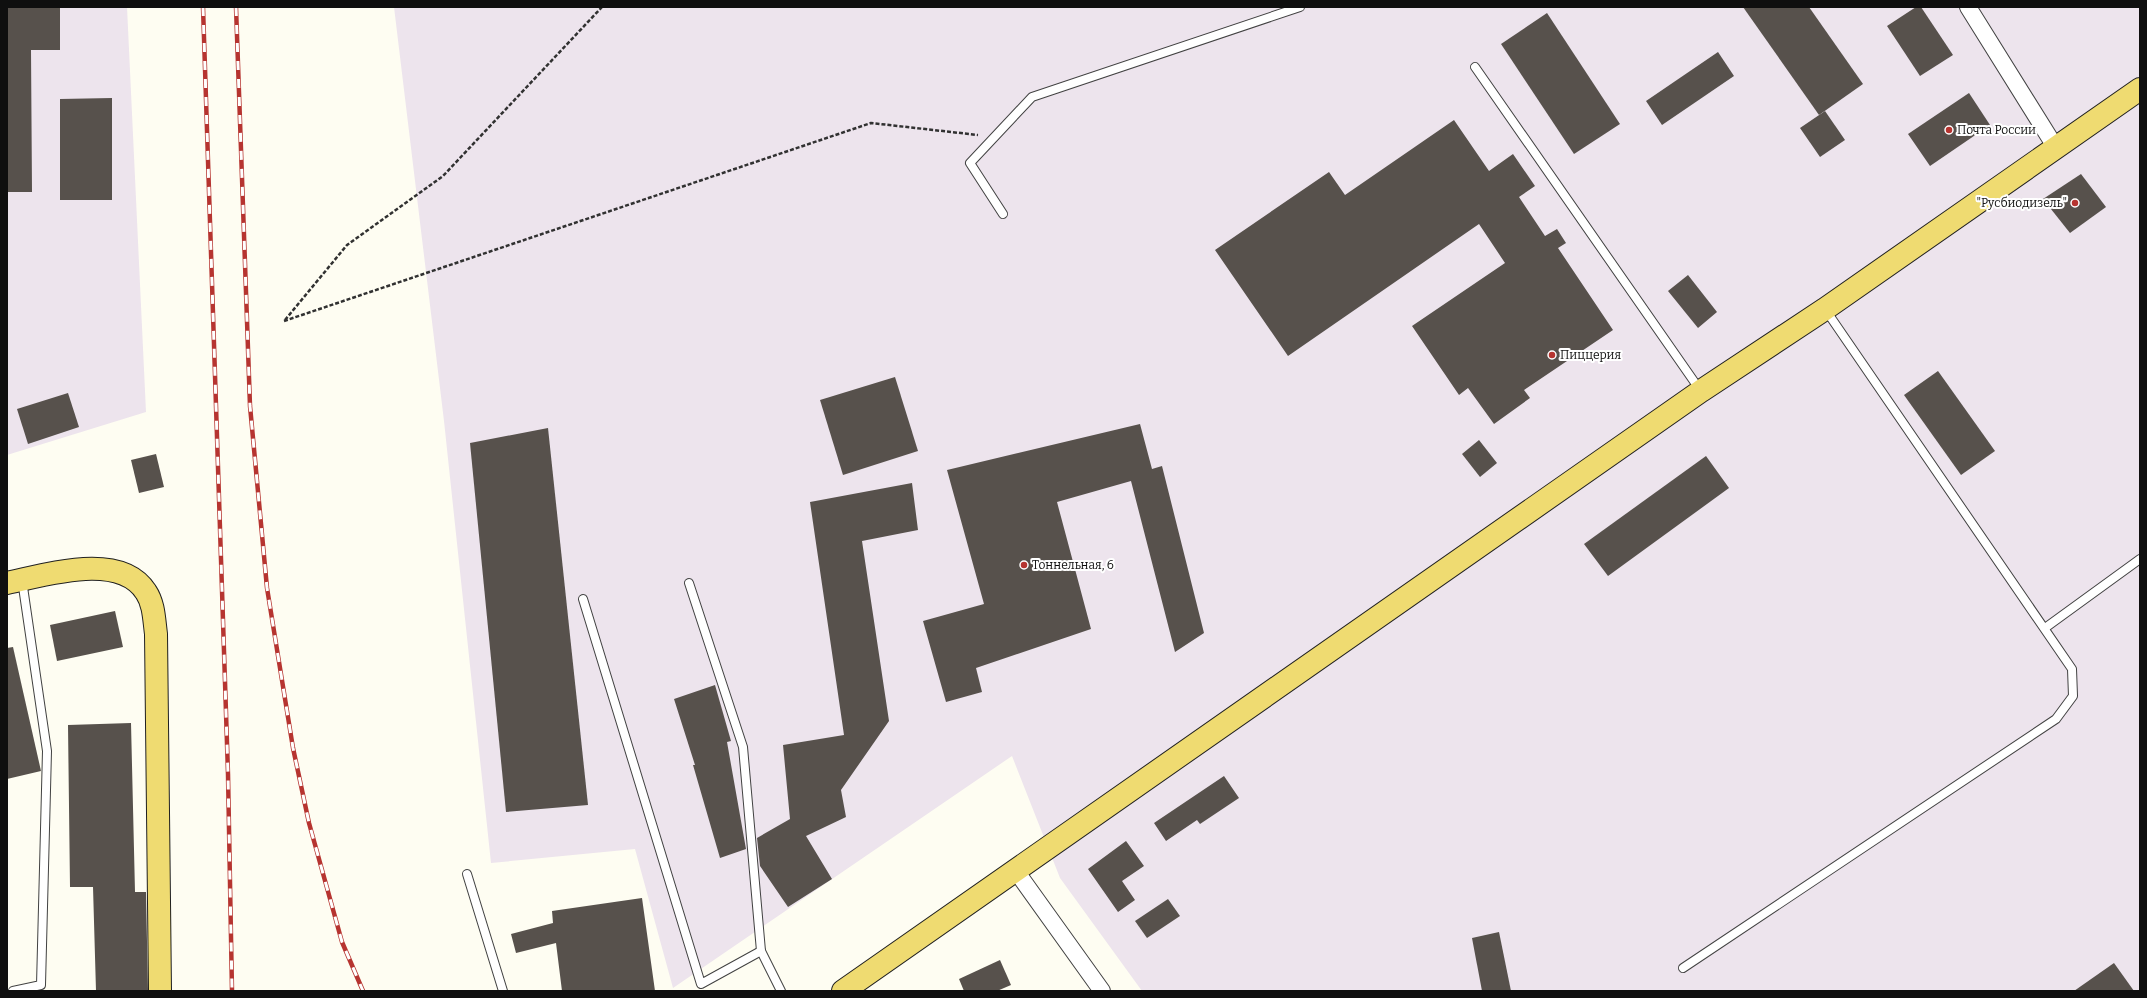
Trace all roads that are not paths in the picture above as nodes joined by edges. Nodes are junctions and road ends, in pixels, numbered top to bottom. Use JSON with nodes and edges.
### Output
{"nodes":[{"id":1,"x":1300,"y":7,"type":"edge"},
{"id":2,"x":1968,"y":7,"type":"edge"},
{"id":3,"x":1474,"y":67,"type":"dead end"},
{"id":4,"x":2140,"y":89,"type":"edge"},
{"id":5,"x":2056,"y":148,"type":"junction"},
{"id":6,"x":1004,"y":214,"type":"dead end"},
{"id":7,"x":1825,"y":309,"type":"junction"},
{"id":8,"x":1701,"y":391,"type":"junction"},
{"id":9,"x":2140,"y":559,"type":"edge"},
{"id":10,"x":14,"y":581,"type":"edge"},
{"id":11,"x":689,"y":584,"type":"dead end"},
{"id":12,"x":583,"y":599,"type":"dead end"},
{"id":13,"x":2045,"y":628,"type":"junction"},
{"id":14,"x":1016,"y":871,"type":"junction"},
{"id":15,"x":467,"y":874,"type":"dead end"},
{"id":16,"x":761,"y":951,"type":"junction"},
{"id":17,"x":1683,"y":968,"type":"dead end"},
{"id":18,"x":13,"y":991,"type":"edge"},
{"id":19,"x":160,"y":991,"type":"edge"},
{"id":20,"x":503,"y":991,"type":"edge"},
{"id":21,"x":781,"y":991,"type":"edge"},
{"id":22,"x":843,"y":991,"type":"edge"},
{"id":23,"x":1102,"y":991,"type":"edge"}],
"edges":[{"from":1,"to":6,"type":"lane"},
{"from":2,"to":5,"type":"street"},
{"from":3,"to":8,"type":"lane"},
{"from":4,"to":5,"type":"main road"},
{"from":5,"to":7,"type":"main road"},
{"from":7,"to":8,"type":"main road"},
{"from":7,"to":13,"type":"lane"},
{"from":8,"to":14,"type":"main road"},
{"from":9,"to":13,"type":"lane"},
{"from":10,"to":18,"type":"lane"},
{"from":10,"to":19,"type":"main road"},
{"from":11,"to":16,"type":"lane"},
{"from":12,"to":16,"type":"lane"},
{"from":13,"to":17,"type":"lane"},
{"from":14,"to":22,"type":"main road"},
{"from":14,"to":23,"type":"street"},
{"from":15,"to":20,"type":"lane"},
{"from":16,"to":21,"type":"lane"}]}
